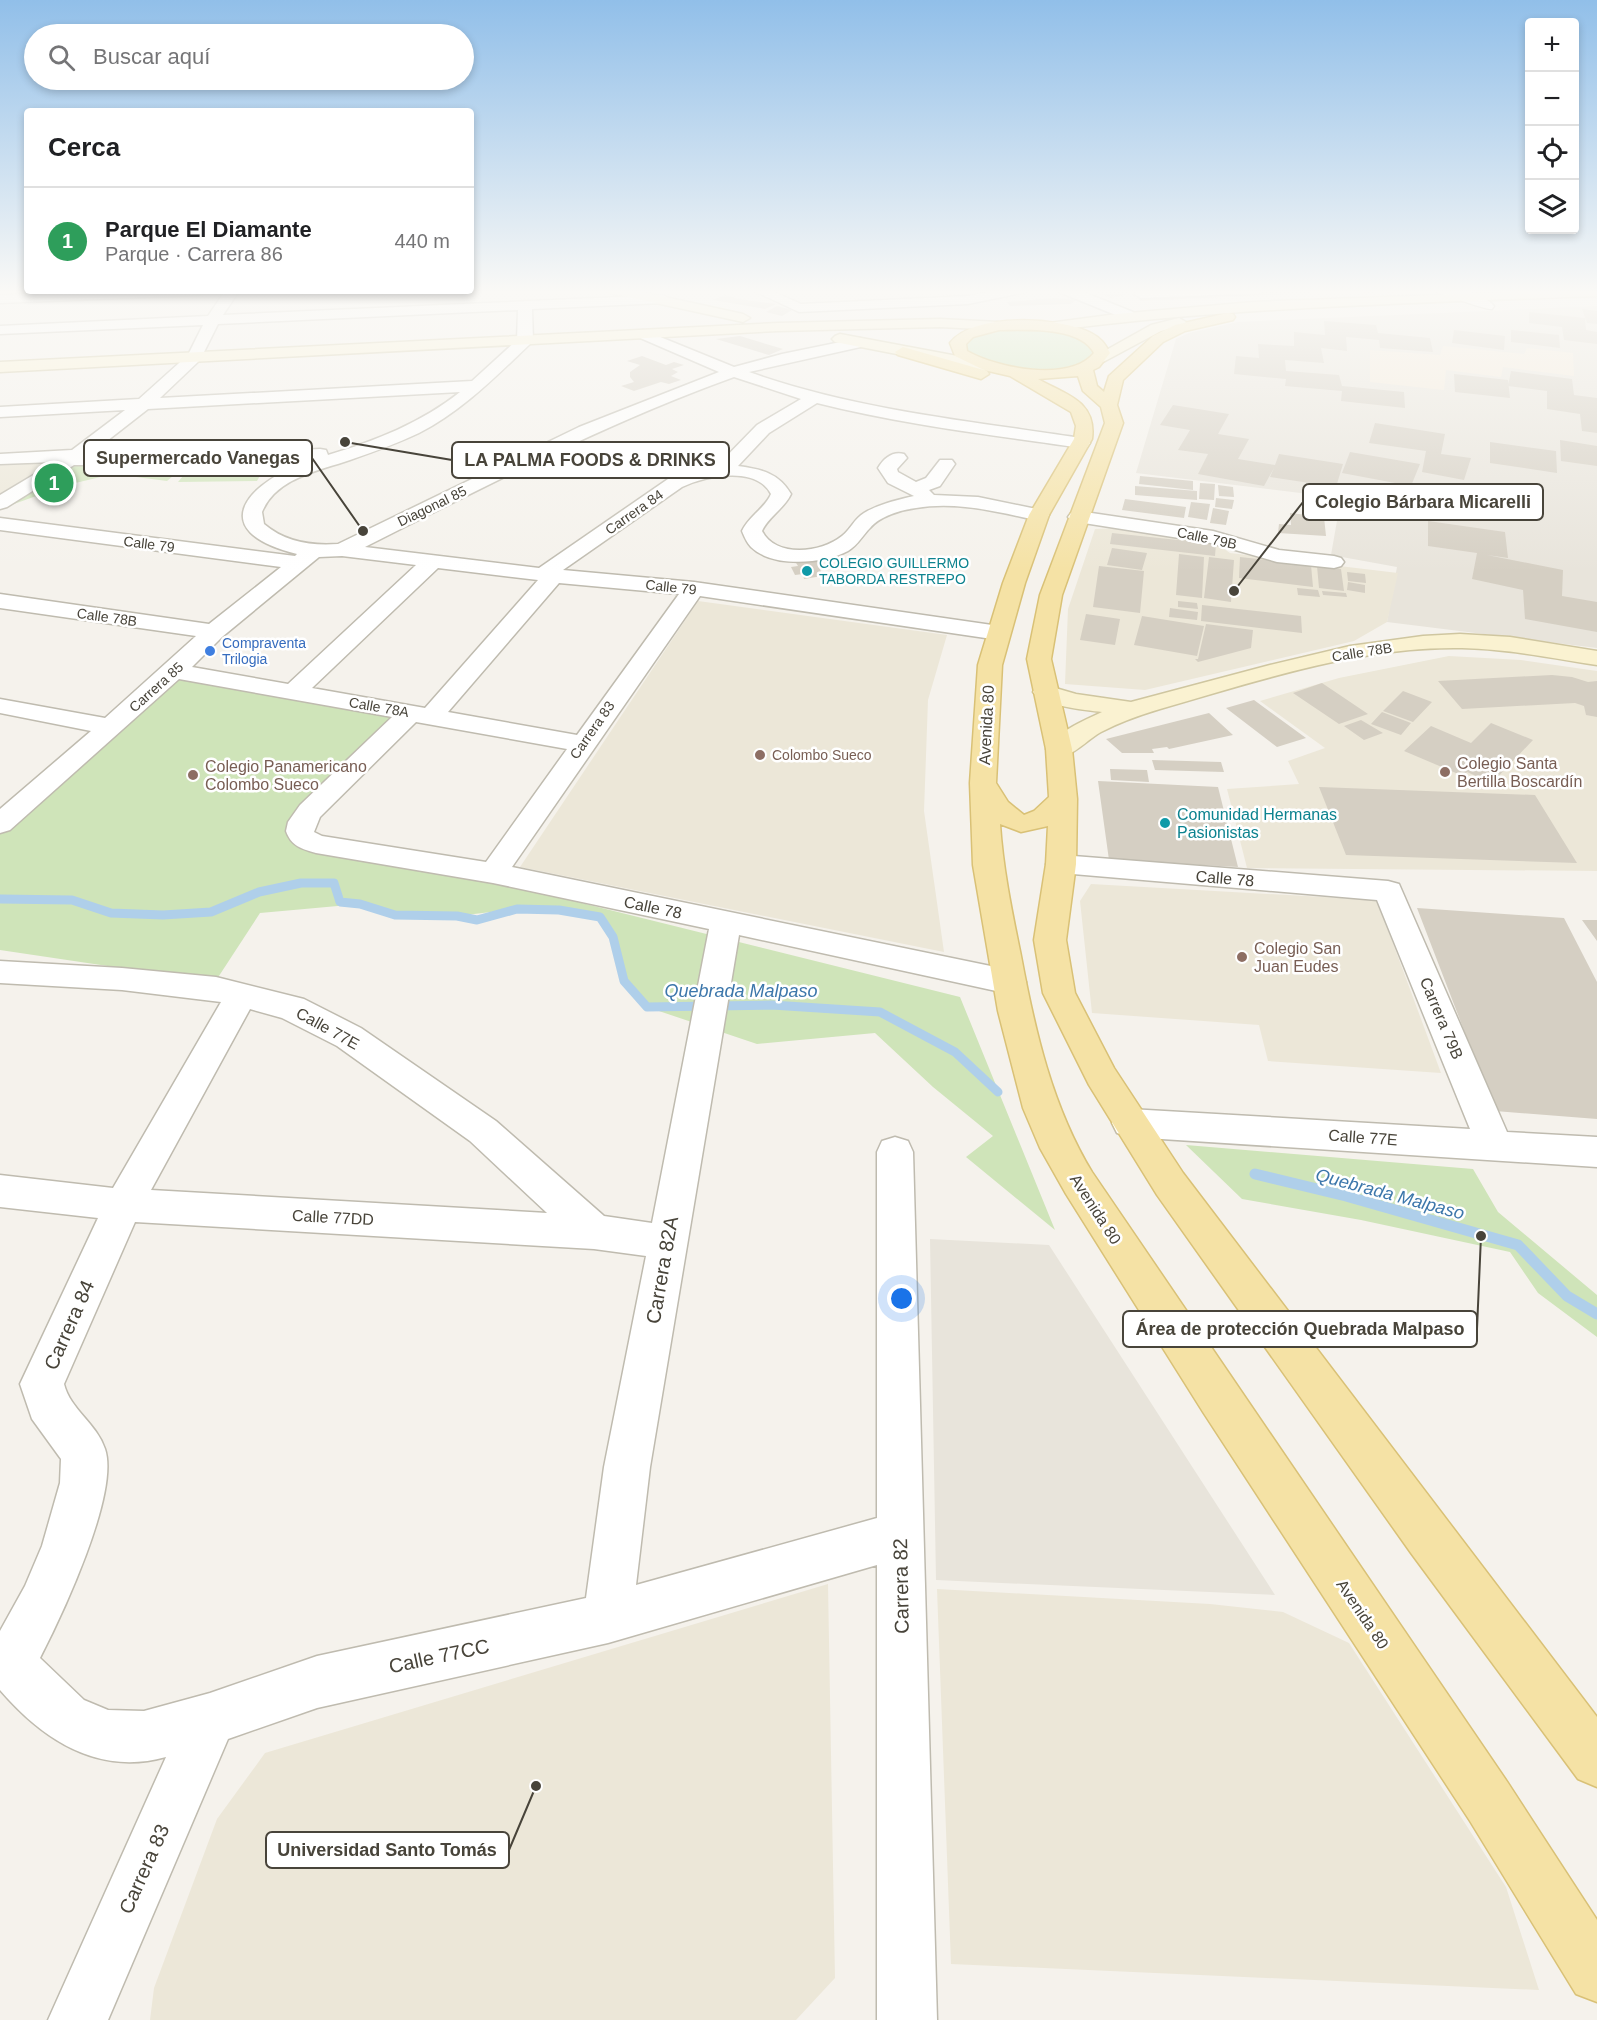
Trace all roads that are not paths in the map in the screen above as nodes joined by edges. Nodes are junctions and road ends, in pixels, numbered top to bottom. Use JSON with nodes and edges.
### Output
{"nodes":[{"id":1,"x":166,"y":383,"type":"edge"},
{"id":2,"x":478,"y":383,"type":"edge"},
{"id":3,"x":704,"y":383,"type":"edge"},
{"id":4,"x":771,"y":383,"type":"edge"},
{"id":5,"x":1011,"y":383,"type":"edge"},
{"id":6,"x":1034,"y":383,"type":"edge"},
{"id":7,"x":1088,"y":383,"type":"edge"},
{"id":8,"x":1114,"y":383,"type":"edge"},
{"id":9,"x":475,"y":386,"type":"junction"},
{"id":10,"x":1058,"y":397,"type":"junction"},
{"id":11,"x":814,"y":398,"type":"junction"},
{"id":12,"x":145,"y":403,"type":"junction"},
{"id":13,"x":1109,"y":405,"type":"junction"},
{"id":14,"x":0,"y":412,"type":"edge"},
{"id":15,"x":1081,"y":443,"type":"junction"},
{"id":16,"x":355,"y":453,"type":"junction"},
{"id":17,"x":73,"y":458,"type":"junction"},
{"id":18,"x":898,"y":458,"type":"dead end"},
{"id":19,"x":0,"y":459,"type":"edge"},
{"id":20,"x":945,"y":464,"type":"dead end"},
{"id":21,"x":724,"y":470,"type":"junction"},
{"id":22,"x":922,"y":495,"type":"junction"},
{"id":23,"x":0,"y":503,"type":"edge"},
{"id":24,"x":1040,"y":515,"type":"junction"},
{"id":25,"x":1078,"y":517,"type":"junction"},
{"id":26,"x":0,"y":524,"type":"edge"},
{"id":27,"x":342,"y":550,"type":"junction"},
{"id":28,"x":306,"y":558,"type":"junction"},
{"id":29,"x":433,"y":561,"type":"junction"},
{"id":30,"x":1334,"y":562,"type":"dead end"},
{"id":31,"x":549,"y":575,"type":"junction"},
{"id":32,"x":694,"y":589,"type":"junction"},
{"id":33,"x":0,"y":601,"type":"edge"},
{"id":34,"x":214,"y":632,"type":"junction"},
{"id":35,"x":999,"y":633,"type":"junction"},
{"id":36,"x":1597,"y":658,"type":"edge"},
{"id":37,"x":174,"y":671,"type":"junction"},
{"id":38,"x":294,"y":692,"type":"junction"},
{"id":39,"x":1045,"y":692,"type":"junction"},
{"id":40,"x":0,"y":706,"type":"edge"},
{"id":41,"x":1132,"y":709,"type":"junction"},
{"id":42,"x":421,"y":715,"type":"junction"},
{"id":43,"x":111,"y":727,"type":"junction"},
{"id":44,"x":583,"y":744,"type":"junction"},
{"id":45,"x":1059,"y":749,"type":"junction"},
{"id":46,"x":983,"y":783,"type":"junction"},
{"id":47,"x":1063,"y":799,"type":"junction"},
{"id":48,"x":0,"y":824,"type":"edge"},
{"id":49,"x":299,"y":832,"type":"joint"},
{"id":50,"x":1061,"y":864,"type":"junction"},
{"id":51,"x":493,"y":873,"type":"junction"},
{"id":52,"x":1388,"y":891,"type":"joint"},
{"id":53,"x":726,"y":922,"type":"junction"},
{"id":54,"x":0,"y":972,"type":"edge"},
{"id":55,"x":1010,"y":982,"type":"junction"},
{"id":56,"x":242,"y":995,"type":"junction"},
{"id":57,"x":1130,"y":1123,"type":"junction"},
{"id":58,"x":1495,"y":1146,"type":"junction"},
{"id":59,"x":895,"y":1152,"type":"dead end"},
{"id":60,"x":1597,"y":1152,"type":"edge"},
{"id":61,"x":0,"y":1191,"type":"edge"},
{"id":62,"x":123,"y":1205,"type":"junction"},
{"id":63,"x":594,"y":1232,"type":"junction"},
{"id":64,"x":667,"y":1242,"type":"junction"},
{"id":65,"x":900,"y":1535,"type":"junction"},
{"id":66,"x":608,"y":1618,"type":"junction"},
{"id":67,"x":5,"y":1663,"type":"edge"},
{"id":68,"x":210,"y":1719,"type":"junction"},
{"id":69,"x":1597,"y":1760,"type":"edge"},
{"id":70,"x":1597,"y":1973,"type":"edge"},
{"id":71,"x":78,"y":2020,"type":"edge"},
{"id":72,"x":907,"y":2020,"type":"edge"}],
"edges":[{"from":1,"to":12,"type":"street"},
{"from":2,"to":9,"type":"street"},
{"from":3,"to":27,"type":"street","name":"Diagonal 85"},
{"from":4,"to":11,"type":"street"},
{"from":5,"to":10,"type":"main road"},
{"from":6,"to":10,"type":"main road","name":"Avenida 80"},
{"from":7,"to":13,"type":"main road"},
{"from":8,"to":13,"type":"main road"},
{"from":9,"to":12,"type":"street"},
{"from":9,"to":16,"type":"street"},
{"from":10,"to":15,"type":"main road","name":"Avenida 80"},
{"from":11,"to":15,"type":"street"},
{"from":11,"to":21,"type":"street"},
{"from":12,"to":14,"type":"street"},
{"from":12,"to":17,"type":"street"},
{"from":13,"to":25,"type":"main road"},
{"from":15,"to":24,"type":"main road","name":"Avenida 80"},
{"from":16,"to":17,"type":"street"},
{"from":16,"to":28,"type":"street"},
{"from":17,"to":19,"type":"street"},
{"from":17,"to":23,"type":"street"},
{"from":18,"to":22,"type":"street"},
{"from":20,"to":22,"type":"street"},
{"from":21,"to":22,"type":"street"},
{"from":21,"to":31,"type":"street","name":"Carrera 84"},
{"from":22,"to":24,"type":"street"},
{"from":24,"to":35,"type":"main road","name":"Avenida 80"},
{"from":25,"to":30,"type":"street","name":"Calle 79B"},
{"from":25,"to":39,"type":"main road"},
{"from":26,"to":28,"type":"street","name":"Calle 79"},
{"from":27,"to":28,"type":"street"},
{"from":27,"to":29,"type":"street","name":"Calle 79"},
{"from":28,"to":34,"type":"street","name":"Carrera 85"},
{"from":29,"to":31,"type":"street","name":"Calle 79"},
{"from":29,"to":38,"type":"street"},
{"from":31,"to":32,"type":"street","name":"Calle 79"},
{"from":31,"to":42,"type":"street","name":"Carrera 84"},
{"from":32,"to":35,"type":"street","name":"Calle 79"},
{"from":32,"to":44,"type":"street","name":"Carrera 83"},
{"from":33,"to":34,"type":"street","name":"Calle 78B"},
{"from":34,"to":37,"type":"street","name":"Carrera 85"},
{"from":35,"to":46,"type":"main road","name":"Avenida 80"},
{"from":36,"to":41,"type":"street","name":"Calle 78B"},
{"from":37,"to":38,"type":"street","name":"Calle 78A"},
{"from":37,"to":43,"type":"street","name":"Carrera 85"},
{"from":38,"to":42,"type":"street","name":"Calle 78A"},
{"from":39,"to":41,"type":"street","name":"Calle 78B"},
{"from":39,"to":45,"type":"main road"},
{"from":40,"to":43,"type":"street"},
{"from":41,"to":45,"type":"street","name":"Calle 78B"},
{"from":42,"to":44,"type":"street","name":"Calle 78A"},
{"from":42,"to":49,"type":"street","name":"Carrera 84"},
{"from":43,"to":48,"type":"street","name":"Carrera 85"},
{"from":44,"to":51,"type":"street","name":"Carrera 83"},
{"from":45,"to":47,"type":"main road"},
{"from":46,"to":47,"type":"main road"},
{"from":46,"to":55,"type":"main road","name":"Avenida 80"},
{"from":47,"to":50,"type":"main road"},
{"from":49,"to":51,"type":"street","name":"Calle 78"},
{"from":50,"to":52,"type":"street","name":"Calle 78"},
{"from":50,"to":57,"type":"main road"},
{"from":51,"to":53,"type":"street","name":"Calle 78"},
{"from":52,"to":58,"type":"street","name":"Carrera 79B"},
{"from":53,"to":55,"type":"street","name":"Calle 78"},
{"from":53,"to":64,"type":"street","name":"Carrera 82A"},
{"from":54,"to":56,"type":"street","name":"Calle 77E"},
{"from":55,"to":70,"type":"main road","name":"Avenida 80"},
{"from":56,"to":62,"type":"street","name":"Carrera 84"},
{"from":56,"to":63,"type":"street","name":"Calle 77E"},
{"from":57,"to":58,"type":"street","name":"Calle 77E"},
{"from":57,"to":69,"type":"main road"},
{"from":58,"to":60,"type":"street","name":"Calle 77E"},
{"from":59,"to":65,"type":"street","name":"Carrera 82"},
{"from":61,"to":62,"type":"street","name":"Calle 77DD"},
{"from":62,"to":63,"type":"street","name":"Calle 77DD"},
{"from":62,"to":67,"type":"street","name":"Carrera 84"},
{"from":63,"to":64,"type":"street","name":"Calle 77DD"},
{"from":64,"to":66,"type":"street","name":"Carrera 82A"},
{"from":65,"to":66,"type":"street","name":"Calle 77CC"},
{"from":65,"to":72,"type":"street","name":"Carrera 82"},
{"from":66,"to":68,"type":"street","name":"Calle 77CC"},
{"from":67,"to":68,"type":"street","name":"Calle 77CC"},
{"from":68,"to":71,"type":"street","name":"Carrera 83"}]}
